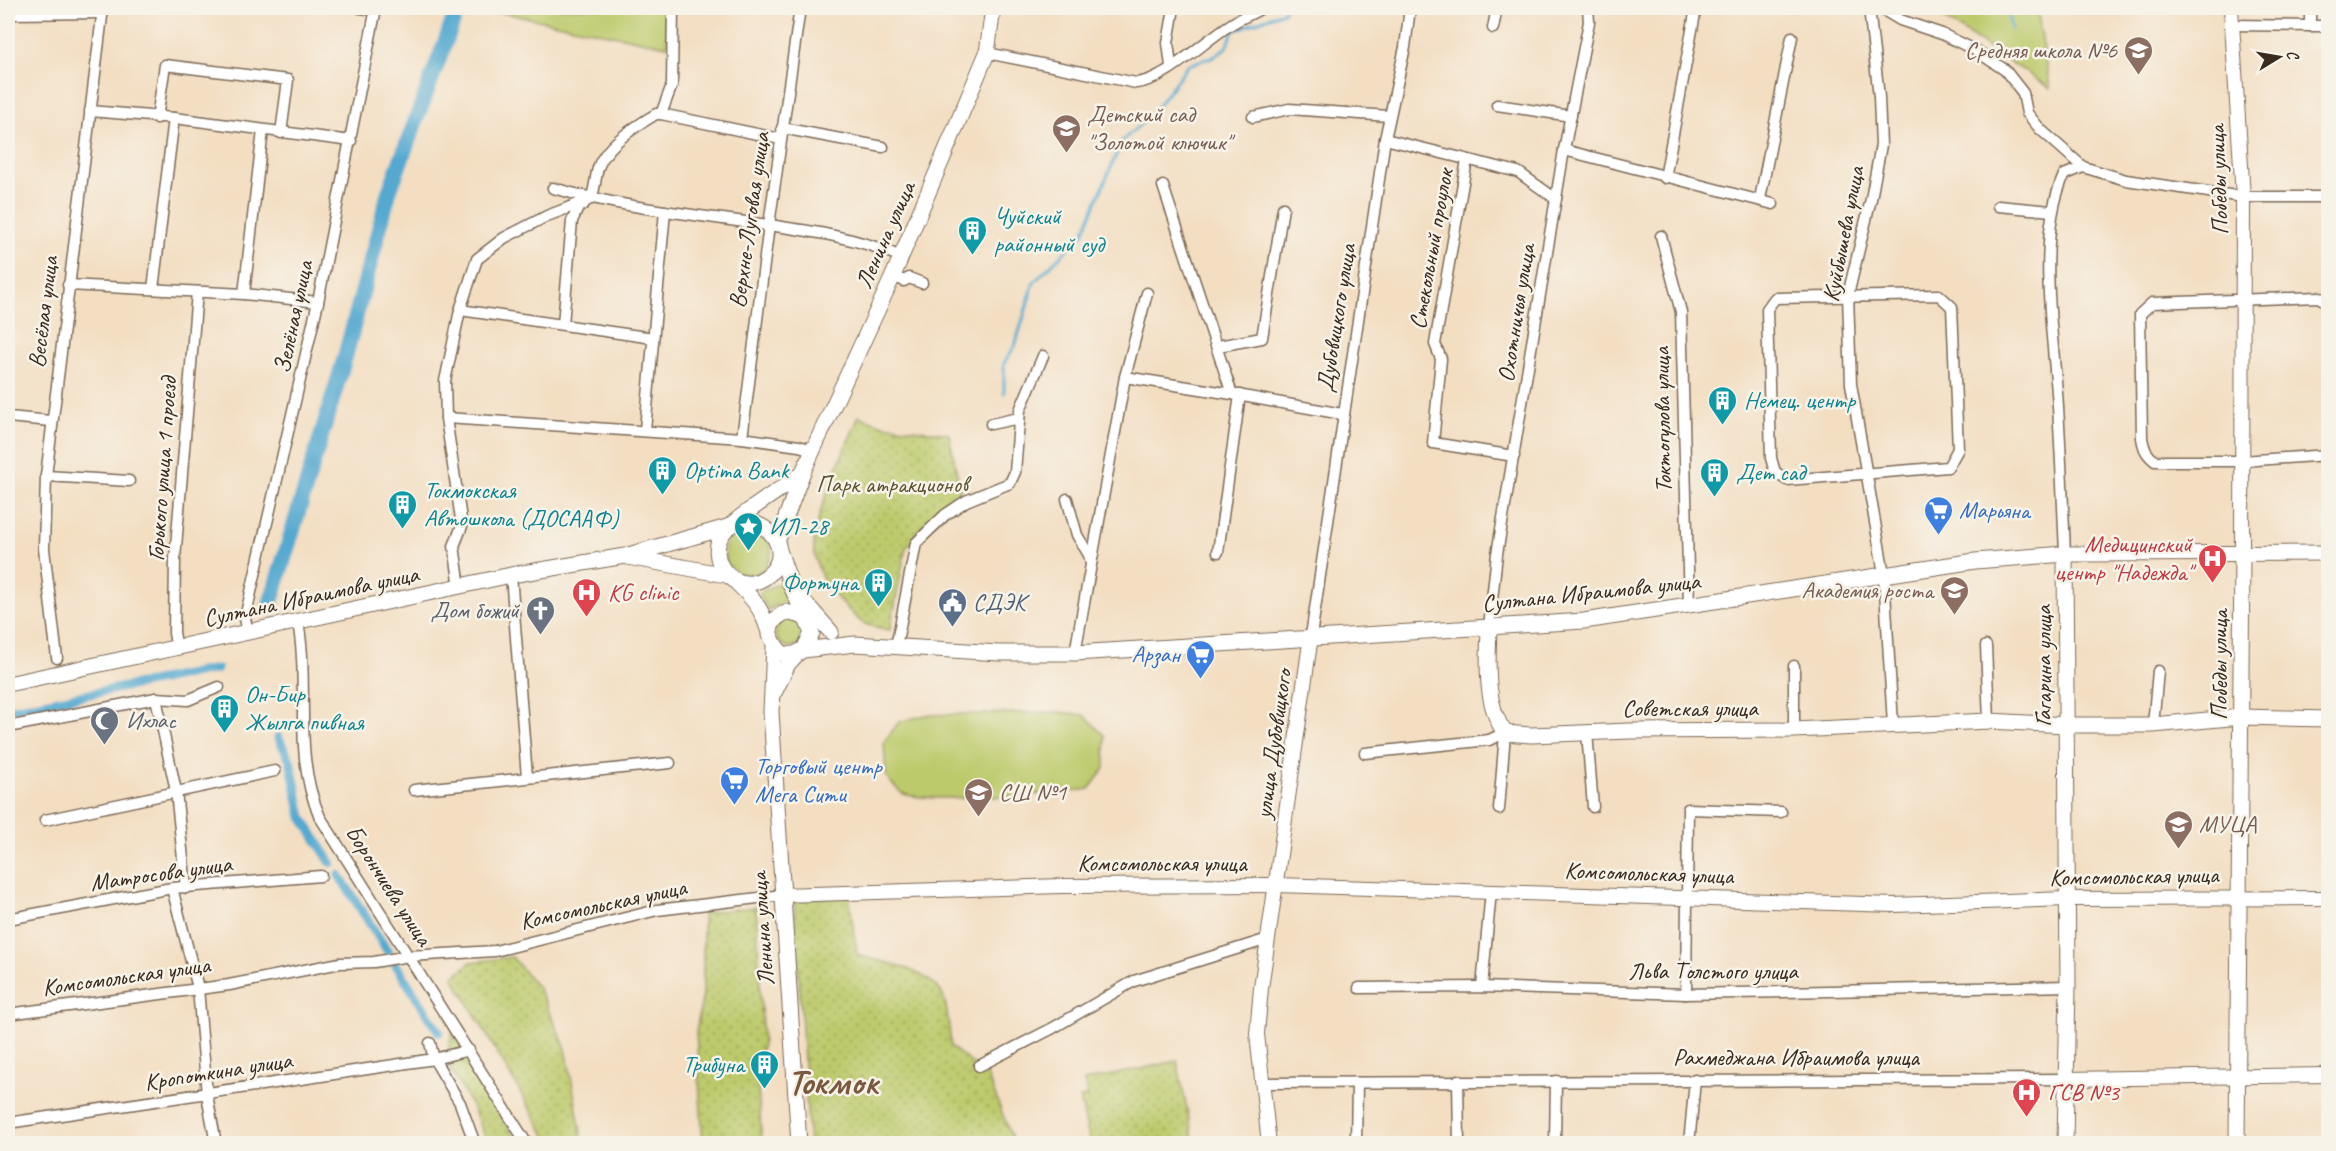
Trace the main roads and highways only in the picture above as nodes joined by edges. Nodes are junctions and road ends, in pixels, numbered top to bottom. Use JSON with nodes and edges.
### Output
{"nodes":[{"id":1,"x":993,"y":8,"type":"edge"},
{"id":2,"x":802,"y":474,"type":"junction"},
{"id":3,"x":794,"y":494,"type":"junction"},
{"id":4,"x":733,"y":524,"type":"junction"},
{"id":5,"x":778,"y":545,"type":"junction"},
{"id":6,"x":2242,"y":553,"type":"junction"},
{"id":7,"x":2328,"y":553,"type":"edge"},
{"id":8,"x":2065,"y":554,"type":"junction"},
{"id":9,"x":625,"y":556,"type":"junction"},
{"id":10,"x":784,"y":568,"type":"junction"},
{"id":11,"x":730,"y":578,"type":"junction"},
{"id":12,"x":792,"y":588,"type":"junction"},
{"id":13,"x":806,"y":618,"type":"junction"},
{"id":14,"x":1489,"y":627,"type":"junction"},
{"id":15,"x":772,"y":640,"type":"junction"},
{"id":16,"x":830,"y":640,"type":"junction"},
{"id":17,"x":797,"y":656,"type":"junction"},
{"id":18,"x":8,"y":684,"type":"edge"},
{"id":19,"x":771,"y":712,"type":"junction"},
{"id":20,"x":2241,"y":717,"type":"junction"},
{"id":21,"x":2328,"y":719,"type":"edge"},
{"id":22,"x":2066,"y":725,"type":"junction"},
{"id":23,"x":799,"y":1143,"type":"edge"},
{"id":24,"x":2065,"y":1143,"type":"edge"},
{"id":25,"x":2237,"y":1143,"type":"edge"}],
"edges":[{"from":1,"to":2,"type":"main road","name":"Ленина улица"},
{"from":2,"to":3,"type":"main road","name":"Ленина улица"},
{"from":2,"to":4,"type":"main road"},
{"from":3,"to":5,"type":"main road"},
{"from":3,"to":10,"type":"main road"},
{"from":4,"to":5,"type":"main road"},
{"from":4,"to":9,"type":"main road"},
{"from":4,"to":11,"type":"main road"},
{"from":5,"to":10,"type":"main road"},
{"from":5,"to":11,"type":"main road"},
{"from":6,"to":7,"type":"main road","name":"Султана Ибраимова улица"},
{"from":6,"to":8,"type":"main road","name":"Султана Ибраимова улица"},
{"from":6,"to":20,"type":"main road","name":"Победы улица"},
{"from":8,"to":14,"type":"main road","name":"Султана Ибраимова улица"},
{"from":8,"to":22,"type":"main road","name":"Гагарина улица"},
{"from":9,"to":11,"type":"main road"},
{"from":9,"to":18,"type":"main road","name":"Султана Ибраимова улица"},
{"from":10,"to":12,"type":"main road"},
{"from":11,"to":15,"type":"main road"},
{"from":12,"to":13,"type":"main road"},
{"from":12,"to":16,"type":"main road"},
{"from":13,"to":15,"type":"main road"},
{"from":13,"to":16,"type":"main road"},
{"from":13,"to":17,"type":"main road"},
{"from":14,"to":16,"type":"main road","name":"Султана Ибраимова улица"},
{"from":14,"to":22,"type":"main road","name":"Советская улица"},
{"from":15,"to":17,"type":"main road"},
{"from":15,"to":19,"type":"main road"},
{"from":16,"to":17,"type":"main road","name":"Султана Ибраимова улица"},
{"from":17,"to":19,"type":"main road"},
{"from":19,"to":23,"type":"main road","name":"Ленина улица"},
{"from":20,"to":21,"type":"main road","name":"Советская улица"},
{"from":20,"to":22,"type":"main road","name":"Советская улица"},
{"from":20,"to":25,"type":"main road","name":"Победы улица"},
{"from":22,"to":24,"type":"main road","name":"Гагарина улица"}]}
